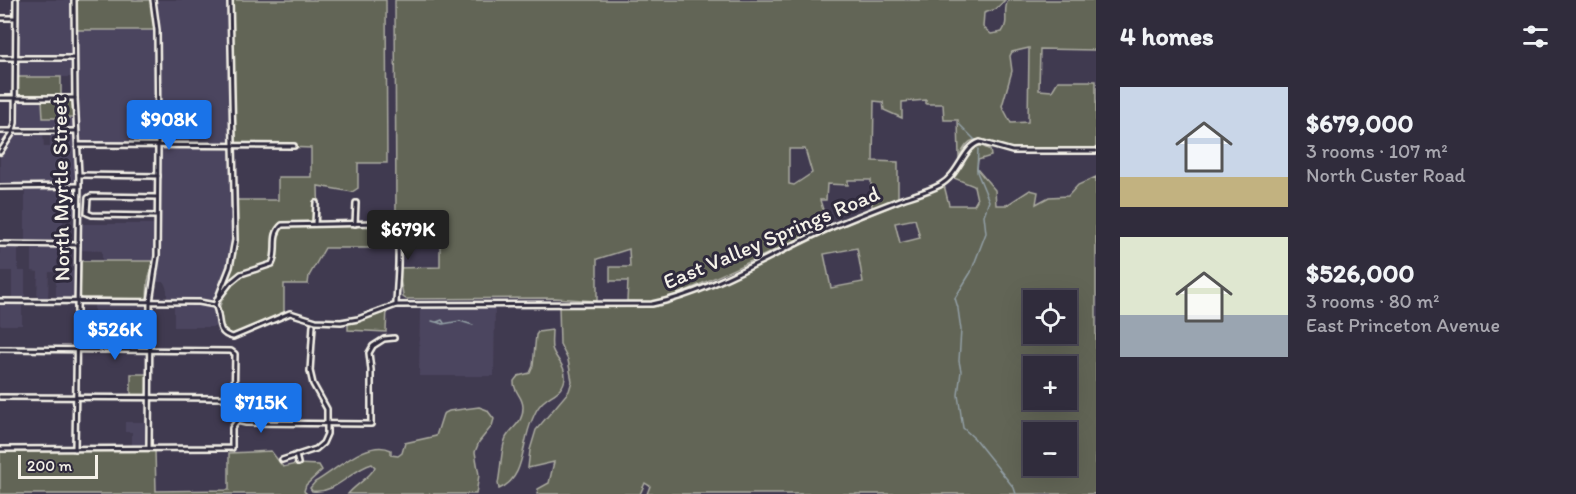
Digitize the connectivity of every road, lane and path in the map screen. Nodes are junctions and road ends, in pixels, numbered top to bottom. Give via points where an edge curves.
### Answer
1 (16, 0) edge
2 (74, 0) edge
3 (153, 0) edge
4 (230, 0) edge
5 (74, 17) junction
6 (0, 18) edge
7 (15, 18) junction
8 (67, 18) dead end
9 (0, 58) edge
10 (15, 58) junction
11 (74, 58) junction
12 (0, 98) edge
13 (16, 98) junction
14 (75, 98) junction
15 (0, 131) edge
16 (13, 131) junction
17 (77, 132) junction
18 (79, 145) junction
19 (158, 146) junction
20 (233, 146) junction
21 (294, 147) dead end
22 (1096, 151) edge
23 (0, 152) edge
24 (79, 175) junction
25 (158, 176) junction
26 (79, 186) junction
27 (0, 187) edge
28 (157, 197) junction
29 (316, 203) dead end
30 (356, 203) dead end
31 (157, 216) junction
32 (315, 224) junction
33 (355, 224) junction
34 (0, 244) edge
35 (78, 245) junction
36 (217, 300) junction
37 (0, 301) edge
38 (77, 302) junction
39 (150, 302) junction
40 (215, 304) junction
41 (396, 305) junction
42 (313, 325) dead end
43 (394, 338) dead end
44 (0, 349) edge
45 (75, 350) junction
46 (150, 351) junction
47 (0, 397) edge
48 (75, 398) junction
49 (149, 398) junction
50 (234, 399) junction
51 (237, 421) junction
52 (327, 423) junction
53 (149, 448) junction
54 (0, 449) edge
55 (75, 449) junction
56 (296, 455) junction
57 (282, 460) dead end
58 (298, 463) dead end

1 - 7 street
2 - 5 street, North Myrtle Street
3 - 19 street via 158,30
4 - 20 street
5 - 8 street
5 - 11 street, North Myrtle Street
6 - 7 street
7 - 10 street
9 - 10 street
10 - 11 street
10 - 13 street
11 - 14 street, North Myrtle Street
12 - 13 street
13 - 14 street
13 - 16 street
14 - 17 street, North Myrtle Street
15 - 16 street
16 - 17 street
16 - 23 street
17 - 18 street, North Myrtle Street
18 - 19 street
18 - 24 street, North Myrtle Street
19 - 20 street
19 - 25 street
20 - 21 street
20 - 36 street via 234,244
22 - 41 street, East Valley Springs Road via 1012,151 980,142 967,151 959,168 939,185 826,229 697,290 652,304
24 - 25 street
24 - 26 street, North Myrtle Street
25 - 28 street
26 - 27 street
26 - 35 street, North Myrtle Street
28 - 31 street
28 - 31 street via 91,196 87,213
29 - 32 street
30 - 33 street
31 - 39 street via 157,256
32 - 33 street
32 - 36 street via 290,223 279,227 272,264 238,276
33 - 41 street via 394,226
34 - 35 street
35 - 38 street, North Myrtle Street
36 - 40 street
37 - 38 street
38 - 39 street
38 - 45 street, North Myrtle Street
39 - 40 street
39 - 46 street
40 - 41 street, East Valley Springs Road via 220,330 233,337 290,313 316,321 341,322
42 - 52 street via 311,377 327,409
43 - 52 street via 384,339 369,353 371,424
44 - 45 street
45 - 46 street
45 - 48 street, North Myrtle Street
46 - 49 street
46 - 50 street via 233,352
47 - 48 street
48 - 49 street
48 - 55 street, North Myrtle Street
49 - 50 street
49 - 53 street
50 - 51 street
51 - 52 street
51 - 53 street via 232,428 232,448
52 - 56 street via 320,446
53 - 55 street
54 - 55 street
56 - 57 street
56 - 58 street

